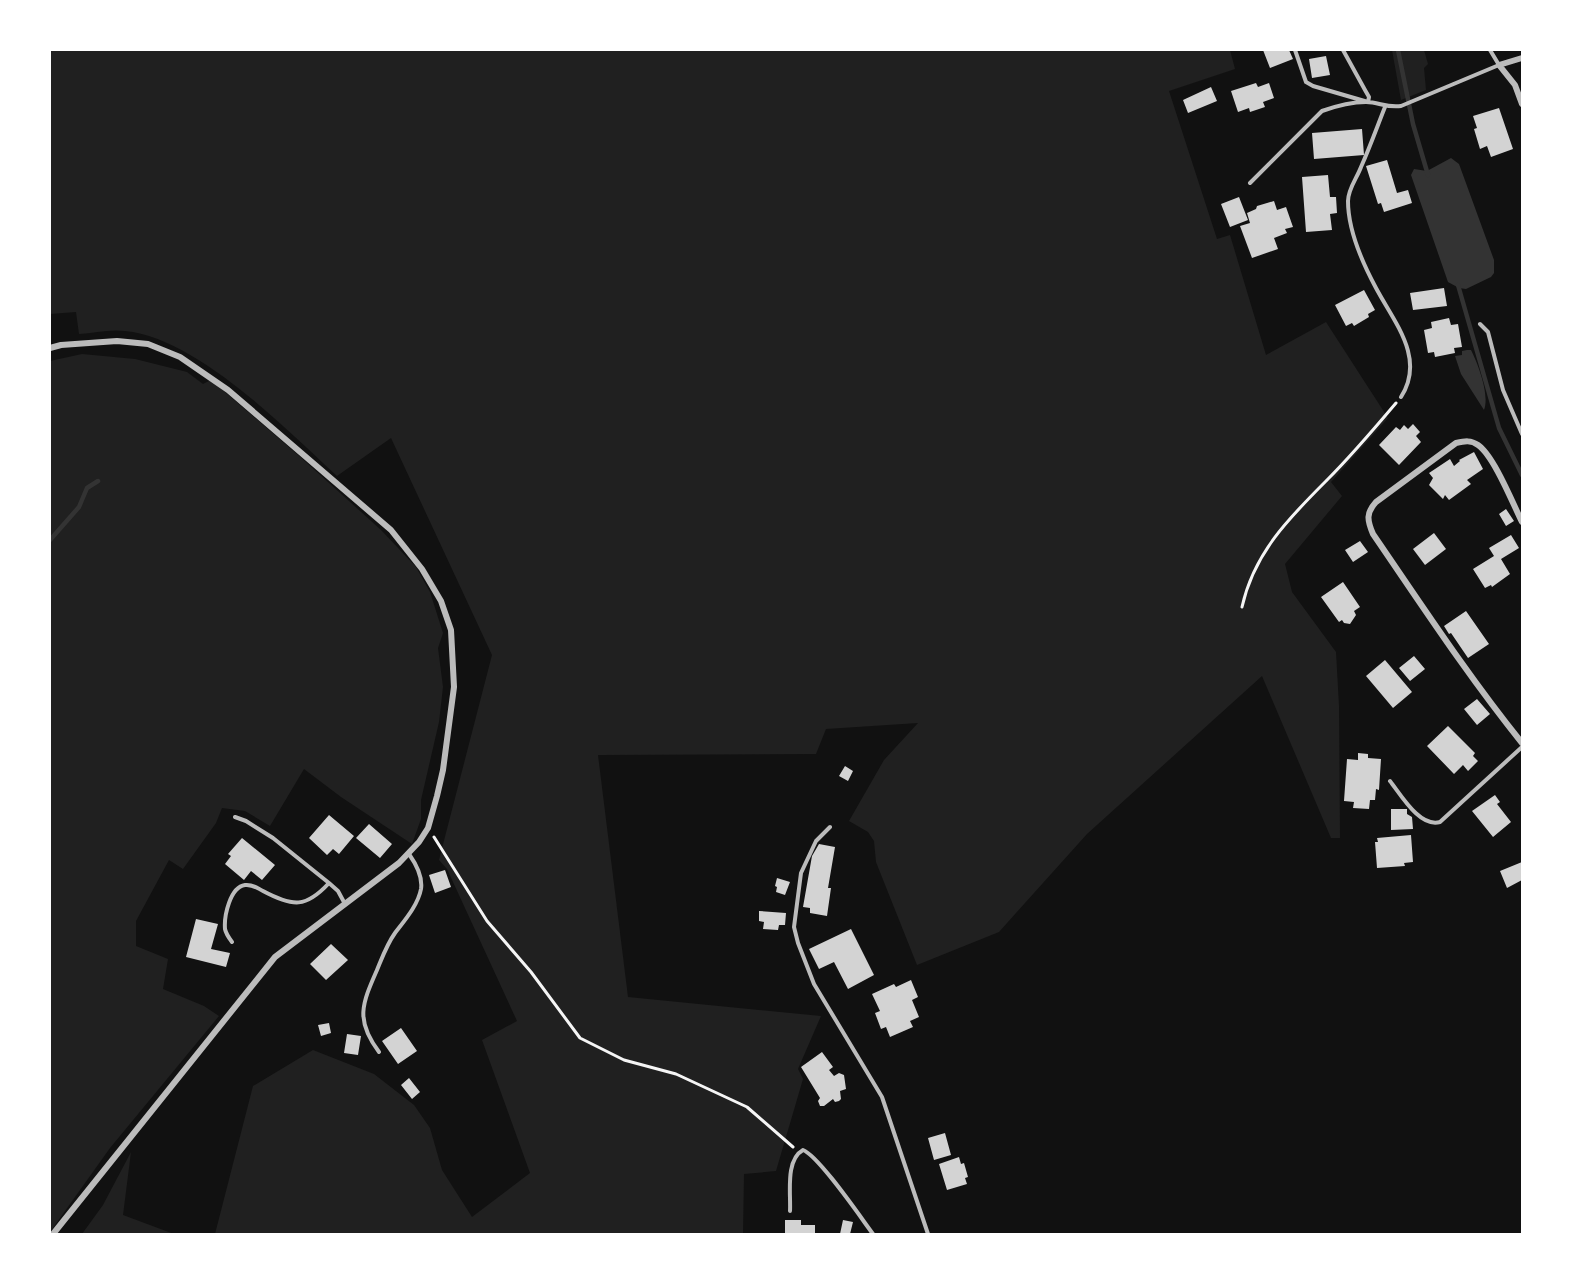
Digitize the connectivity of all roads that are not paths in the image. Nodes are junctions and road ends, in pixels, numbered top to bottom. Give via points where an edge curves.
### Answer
1 (1295, 50) edge
2 (1343, 50) edge
3 (1490, 50) edge
4 (1522, 58) edge
5 (1500, 64) junction
6 (1368, 102) junction
7 (1522, 104) edge
8 (1385, 107) junction
9 (1250, 183) dead end
10 (1480, 324) dead end
11 (50, 348) edge
12 (1401, 397) road end
13 (1522, 434) edge
14 (1522, 522) edge
15 (1522, 745) edge
16 (1390, 782) dead end
17 (235, 817) dead end
18 (830, 826) dead end
19 (409, 854) junction
20 (329, 883) junction
21 (346, 904) junction
22 (232, 942) dead end
23 (379, 1052) dead end
24 (790, 1212) dead end
25 (53, 1234) edge
26 (873, 1234) edge
27 (928, 1234) edge

1 - 6 lane via 1306,82
2 - 6 lane via 1369,97
3 - 5 lane
4 - 5 street
5 - 7 street via 1515,85
5 - 8 lane via 1401,106
6 - 8 lane
6 - 9 lane via 1335,106 1316,115
8 - 12 lane via 1348,199 1362,258 1398,324 1408,351 1410,377
10 - 13 lane via 1488,332 1503,390
11 - 19 street via 117,340 148,344 180,357 228,390 391,530 422,569 441,601 451,630 454,687 443,770 428,828
14 - 15 street via 1487,453 1467,440 1456,443 1376,502 1367,520 1372,534
15 - 16 lane via 1440,822 1433,824 1414,811
17 - 20 lane via 273,838
18 - 27 lane via 816,841 801,873 794,927 814,984 882,1097
19 - 21 street
19 - 23 lane via 420,876 418,898 387,946 363,1006 367,1033
20 - 21 lane
20 - 22 lane via 309,901 298,903 252,885 242,885 235,891 226,919 225,929
21 - 25 street via 275,957
24 - 26 lane via 792,1165 803,1150 811,1154

